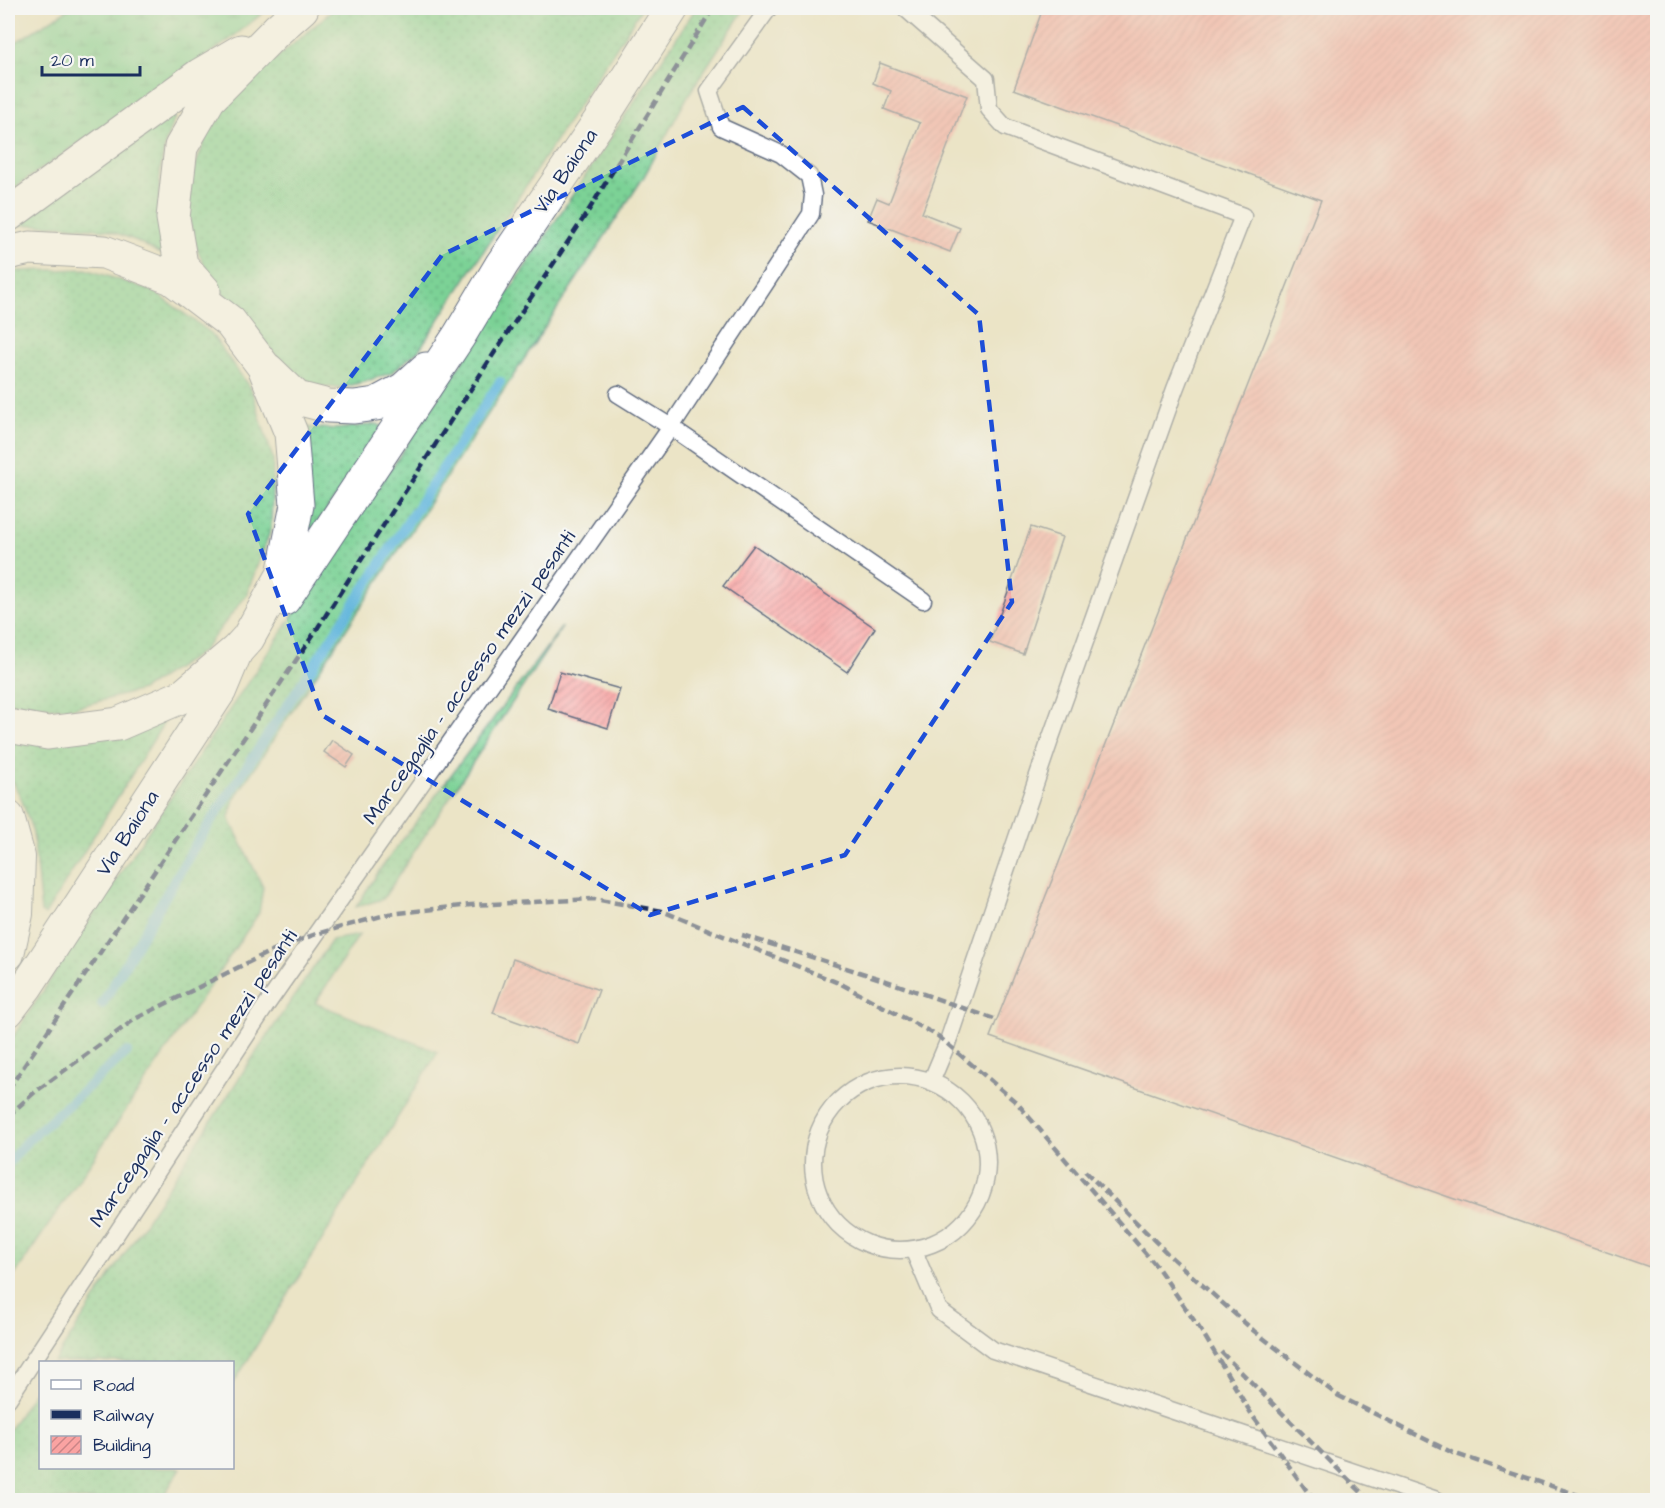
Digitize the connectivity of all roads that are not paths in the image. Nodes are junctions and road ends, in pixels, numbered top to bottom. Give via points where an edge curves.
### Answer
1 (302, 8) edge
2 (672, 8) edge
3 (769, 8) edge
4 (905, 8) edge
5 (277, 30) junction
6 (8, 216) edge
7 (8, 254) edge
8 (230, 322) junction
9 (459, 336) junction
10 (264, 367) junction
11 (618, 394) dead end
12 (670, 427) junction
13 (923, 600) dead end
14 (242, 644) junction
15 (8, 726) edge
16 (8, 816) edge
17 (8, 954) edge
18 (8, 1011) edge
19 (931, 1082) junction
20 (913, 1249) junction
21 (8, 1399) edge
22 (1437, 1500) edge

1 - 5 main road
2 - 9 main road, Via Baiona via 502,264
3 - 12 lane, Marcegaglia - accesso mezzi pesanti via 709,91 721,127 781,154 808,176 813,195 811,214
4 - 19 lane via 986,79 988,109 1005,127 1243,216 1175,389
5 - 6 main road via 200,75
5 - 8 main road via 209,99 182,147 173,218 182,265
7 - 8 main road via 30,248 104,252 172,278
8 - 10 main road
9 - 10 main road, Via Baiona via 404,389 376,404 328,406 297,398
9 - 14 main road, Via Baiona via 284,600
10 - 14 main road via 291,433 297,504 282,574
11 - 12 lane
12 - 13 lane
12 - 21 lane, Marcegaglia - accesso mezzi pesanti via 265,1007
14 - 15 main road via 183,696 118,724 48,733
14 - 18 street, Via Baiona via 220,691
16 - 17 street via 19,857 17,914
19 - 20 lane via 953,1094 971,1112 983,1134 987,1159 985,1185 975,1208 959,1228 937,1242
19 - 20 lane via 904,1076 878,1079 854,1089 829,1113 813,1154 814,1180 823,1205 840,1226 861,1241 886,1249
20 - 22 lane via 939,1310 993,1350

